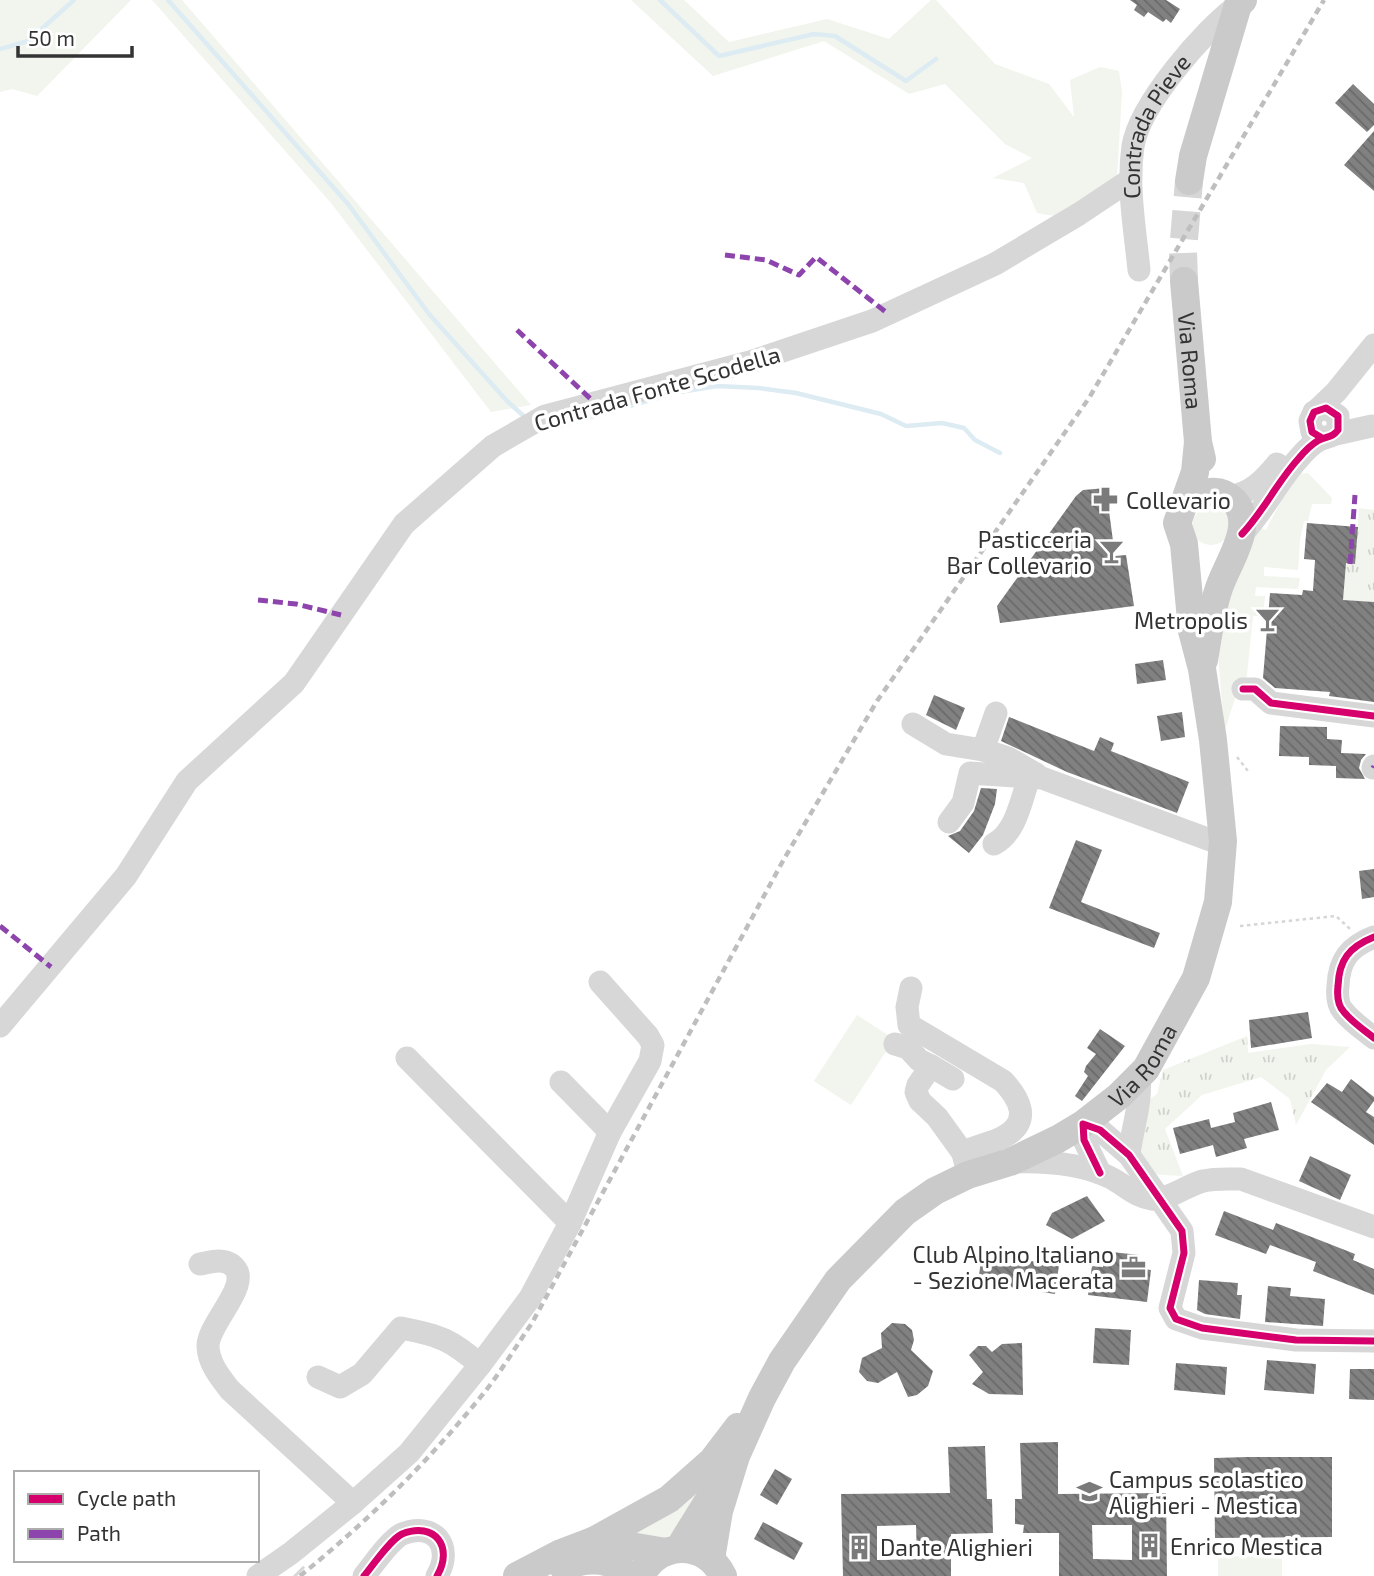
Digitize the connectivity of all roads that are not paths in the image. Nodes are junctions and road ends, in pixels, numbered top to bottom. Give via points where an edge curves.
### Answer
1 (1240, 3) edge
2 (1130, 180) junction
3 (1188, 181) tunnel mouth
4 (1139, 270) dead end
5 (1184, 281) tunnel mouth
6 (1374, 345) edge
7 (1328, 418) junction
8 (1373, 426) edge
9 (1198, 442) junction
10 (1222, 494) junction
11 (1182, 506) junction
12 (1240, 538) junction
13 (1184, 544) junction
14 (1202, 669) junction
15 (1243, 689) dead end
16 (996, 713) dead end
17 (1374, 716) edge
18 (914, 724) dead end
19 (983, 750) junction
20 (1036, 778) junction
21 (949, 822) dead end
22 (1223, 841) junction
23 (995, 844) dead end
24 (1368, 939) edge
25 (600, 982) dead end
26 (911, 988) dead end
27 (0, 1026) edge
28 (1374, 1038) edge
29 (895, 1044) dead end
30 (407, 1058) dead end
31 (930, 1066) junction
32 (1139, 1076) junction
33 (953, 1079) dead end
34 (561, 1082) dead end
35 (1083, 1124) junction
36 (610, 1132) junction
37 (1129, 1155) junction
38 (1010, 1162) junction
39 (966, 1164) junction
40 (1100, 1173) junction
41 (1161, 1199) junction
42 (570, 1223) junction
43 (1374, 1227) edge
44 (200, 1264) dead end
45 (1374, 1341) edge
46 (480, 1365) junction
47 (318, 1377) dead end
48 (762, 1398) junction
49 (736, 1456) junction
50 (353, 1503) junction
51 (594, 1540) junction
52 (672, 1550) junction
53 (717, 1567) edge
54 (258, 1576) edge
55 (364, 1576) edge
56 (437, 1576) edge
57 (517, 1576) edge
58 (545, 1576) edge
59 (629, 1576) edge
60 (641, 1576) edge

1 - 2 street, Contrada Pieve via 1182,62 1142,119
1 - 3 main road, Contrada Pieve
2 - 4 street, Contrada Pieve
2 - 27 street, Contrada Fonte Scodella via 995,264 872,321 753,361 545,416 493,446 404,524 294,683 187,780 126,876
5 - 9 main road, Via Roma
6 - 7 street
7 - 8 street
7 - 10 street via 1260,484 1239,495
7 - 12 street
9 - 10 main road, Via Roma via 1205,472
9 - 11 main road, Via Roma via 1195,472
10 - 11 main road via 1201,492
10 - 12 main road, Via Roma via 1242,513
11 - 13 main road, Via Roma via 1177,523
12 - 13 main road via 1227,553 1215,557 1198,555
12 - 14 main road, Via Roma via 1217,593
13 - 14 main road, Via Roma via 1192,631
14 - 22 main road, Via Roma
15 - 17 street via 1255,689 1271,703
16 - 19 street
18 - 19 street via 946,744
19 - 20 street via 1008,758
20 - 21 street via 970,773 963,803
20 - 22 street
20 - 23 street via 1010,829
22 - 32 main road, Via Roma via 1217,902 1196,978
24 - 28 street via 1339,967 1337,996 1342,1011
25 - 36 street via 653,1045 650,1061
26 - 39 street via 909,1025 1003,1081 1020,1107 1017,1126
29 - 31 street
30 - 42 street
31 - 33 street
31 - 39 street via 916,1092
32 - 35 main road, Via Roma
32 - 37 street via 1141,1096
34 - 36 street
35 - 37 street via 1100,1130
35 - 38 main road, Via Roma
35 - 40 street via 1084,1140
36 - 42 street
37 - 41 street
38 - 39 main road, Via Roma
38 - 40 street via 1042,1162
39 - 48 main road, Via Roma via 905,1212 838,1280
40 - 41 street via 1140,1197
41 - 43 street via 1202,1181 1241,1179
41 - 45 street via 1182,1231 1184,1253 1170,1308 1176,1319 1202,1328 1296,1340
42 - 46 street via 530,1298
44 - 50 street via 224,1262 238,1272 240,1280 209,1334 215,1371
46 - 47 street via 457,1345 401,1328 362,1374 340,1387
46 - 50 street via 409,1453
48 - 49 main road, Via Roma
48 - 51 main road via 694,1479 669,1499
49 - 52 main road, Via Roma
49 - 53 main road, Via Roma via 719,1511
50 - 54 street via 293,1563
51 - 52 main road
51 - 57 main road
52 - 53 main road, Via Roma via 696,1550
52 - 60 main road, Via Roma via 648,1564
55 - 56 street via 400,1535 422,1530 443,1544 445,1559
58 - 59 main road via 596,1559 619,1566

